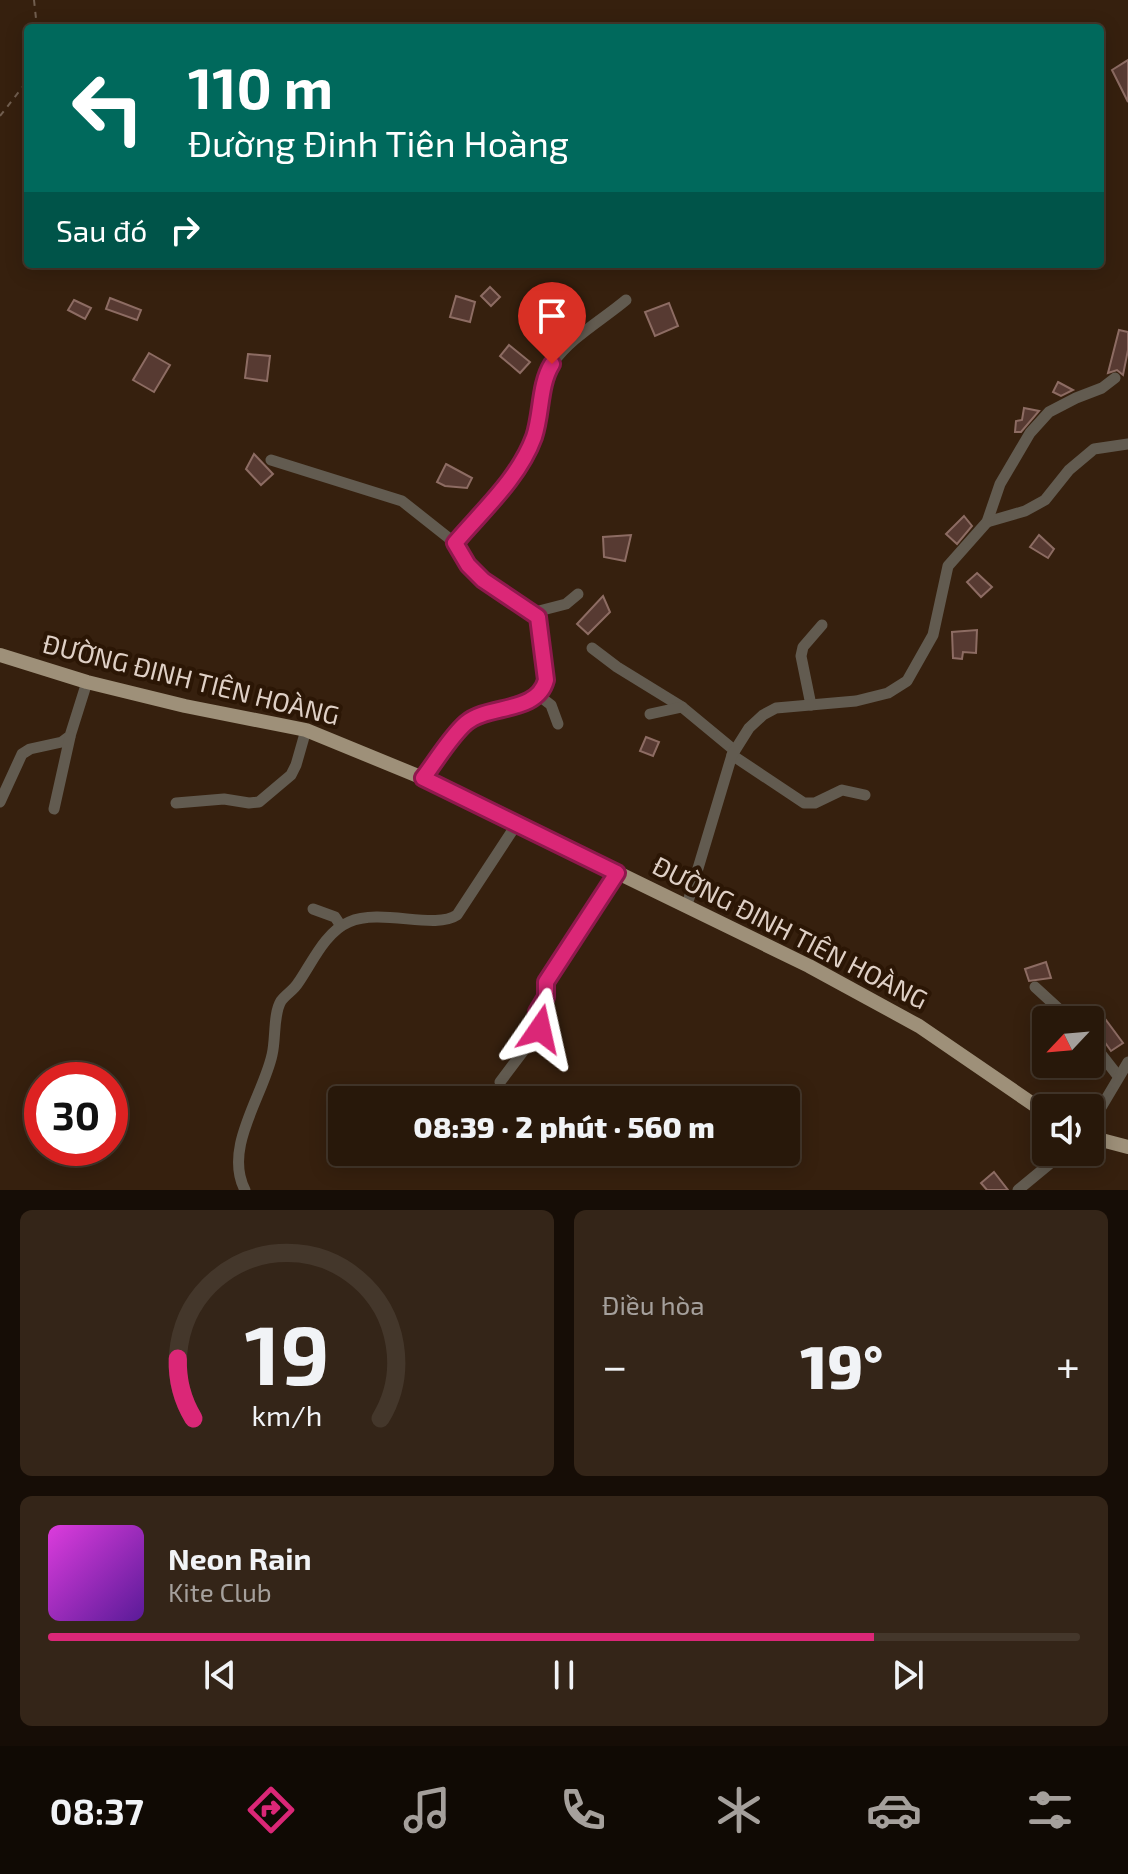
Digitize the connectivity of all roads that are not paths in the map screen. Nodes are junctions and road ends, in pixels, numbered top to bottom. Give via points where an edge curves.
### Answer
1 (626, 300) dead end
2 (1115, 378) dead end
3 (1128, 444) edge
4 (271, 460) dead end
5 (987, 522) junction
6 (455, 543) junction
7 (578, 594) dead end
8 (535, 612) junction
9 (822, 625) dead end
10 (592, 648) dead end
11 (0, 655) edge
12 (87, 682) junction
13 (538, 695) junction
14 (811, 705) junction
15 (682, 707) junction
16 (650, 714) dead end
17 (558, 724) dead end
18 (306, 730) junction
19 (70, 736) junction
20 (733, 753) junction
21 (423, 778) junction
22 (865, 795) dead end
23 (0, 802) edge
24 (176, 803) dead end
25 (54, 809) dead end
26 (518, 822) junction
27 (617, 873) junction
28 (687, 905) junction
29 (313, 909) dead end
30 (341, 926) junction
31 (1035, 987) dead end
32 (1056, 1006) edge
33 (1104, 1058) edge
34 (1128, 1062) edge
35 (1118, 1076) junction
36 (500, 1082) dead end
37 (1104, 1101) edge
38 (1032, 1103) edge
39 (1104, 1141) edge
40 (1128, 1147) edge
41 (1047, 1166) edge
42 (245, 1190) edge
43 (1018, 1190) edge

1 - 6 street via 552,364 545,376 537,427 518,471
2 - 5 street via 1039,421 1000,484
3 - 5 street via 1094,449 1045,500
4 - 6 street via 402,501
5 - 14 street via 948,566 933,635 907,681 875,697
6 - 8 street via 483,580
7 - 8 street via 566,604
8 - 13 street via 546,680
9 - 14 street via 801,652
10 - 15 street
11 - 12 main road, ĐƯỜNG ĐINH TIÊN HOÀNG
12 - 18 main road, ĐƯỜNG ĐINH TIÊN HOÀNG
12 - 19 street
13 - 17 street via 551,705
13 - 21 street via 469,721
14 - 20 street via 768,711
15 - 16 street
15 - 20 street
18 - 21 main road, ĐƯỜNG ĐINH TIÊN HOÀNG
18 - 24 street via 291,775 259,802
19 - 23 street via 22,754
19 - 25 street
20 - 22 street via 804,803 842,790
20 - 28 street
21 - 26 main road, ĐƯỜNG ĐINH TIÊN HOÀNG
26 - 27 main road, ĐƯỜNG ĐINH TIÊN HOÀNG
26 - 30 street via 452,918 369,917
27 - 28 main road, ĐƯỜNG ĐINH TIÊN HOÀNG
27 - 36 street via 546,982 546,997 537,1012 540,1029
28 - 38 main road, ĐƯỜNG ĐINH TIÊN HOÀNG via 919,1026
29 - 30 street via 335,917
30 - 42 street via 280,1004 272,1058 239,1157
31 - 32 street
33 - 35 street
34 - 35 street
35 - 37 street
39 - 40 main road
41 - 43 street

